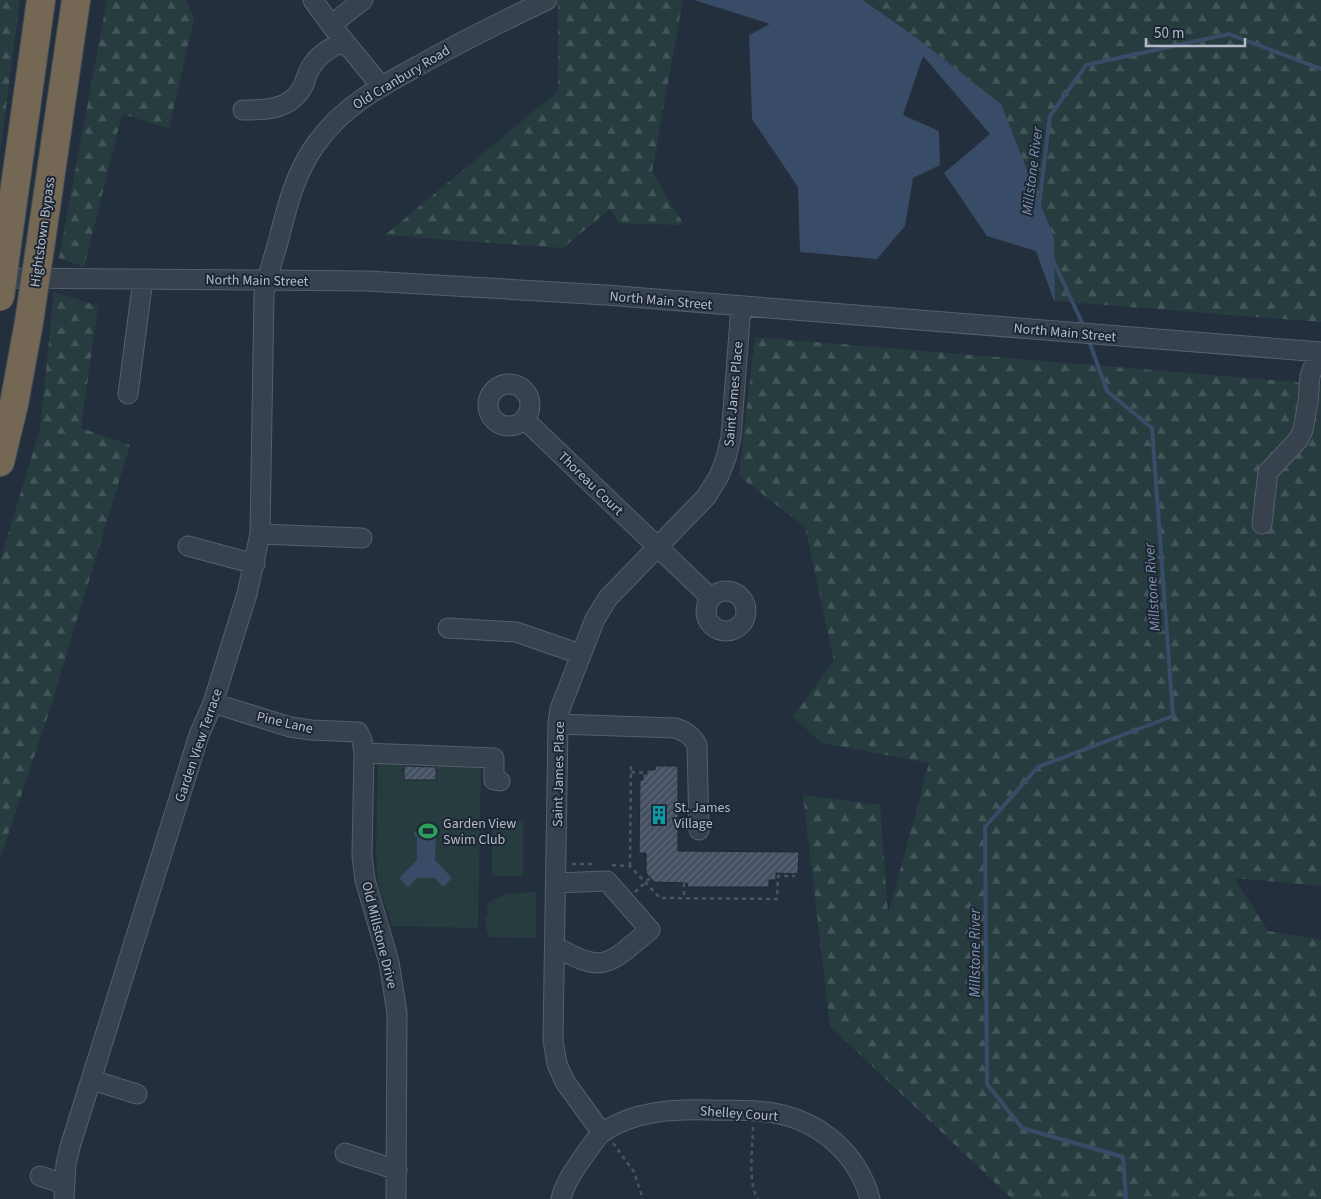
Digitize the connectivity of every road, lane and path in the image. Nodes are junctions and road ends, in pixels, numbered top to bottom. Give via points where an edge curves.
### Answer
1 (41, 0) edge
2 (76, 0) edge
3 (313, 0) edge
4 (363, 0) edge
5 (547, 0) edge
6 (331, 25) junction
7 (344, 41) junction
8 (381, 86) junction
9 (243, 110) dead end
10 (0, 278) edge
11 (143, 279) junction
12 (267, 280) junction
13 (0, 297) edge
14 (741, 306) junction
15 (1320, 352) edge
16 (128, 394) dead end
17 (524, 419) dead end
18 (0, 462) edge
19 (1262, 524) dead end
20 (260, 534) junction
21 (362, 538) dead end
22 (188, 546) dead end
23 (658, 547) junction
24 (255, 564) junction
25 (711, 598) dead end
26 (448, 628) dead end
27 (580, 654) junction
28 (213, 703) junction
29 (558, 724) junction
30 (358, 732) joint
31 (364, 753) junction
32 (631, 766) dead end
33 (631, 772) junction
34 (647, 773) dead end
35 (500, 780) dead end
36 (699, 830) dead end
37 (630, 866) dead end
38 (795, 876) dead end
39 (650, 878) dead end
40 (684, 882) dead end
41 (556, 883) junction
42 (684, 898) junction
43 (555, 946) junction
44 (92, 1080) junction
45 (137, 1094) dead end
46 (753, 1123) dead end
47 (607, 1138) junction
48 (345, 1152) dead end
49 (396, 1170) junction
50 (40, 1176) dead end
51 (64, 1192) edge
52 (396, 1199) edge
53 (561, 1199) edge
54 (644, 1199) edge
55 (758, 1199) edge
56 (870, 1199) edge

1 - 13 highway, bridge
2 - 18 highway, Hightstown Bypass, bridge via 29,322
3 - 6 street
4 - 6 street
5 - 8 street, Old Cranbury Road via 464,40
6 - 7 street
7 - 8 street
7 - 9 street via 318,57 311,65 302,88 286,104 274,109
8 - 12 street, Old Cranbury Road via 344,113 315,145 291,195
10 - 11 street, North Main Street
11 - 12 street, North Main Street
11 - 16 street
12 - 14 street, North Main Street via 368,281
12 - 20 street, Garden View Terrace via 264,294
14 - 15 street, North Main Street
14 - 23 street, Saint James Place via 731,437 726,458 706,496
15 - 19 street via 1310,376 1303,430 1298,440 1268,472
17 - 23 street, Thoreau Court
20 - 21 street
20 - 24 street, Garden View Terrace
22 - 24 street
23 - 25 street, Thoreau Court
23 - 27 street, Saint James Place via 608,598 595,618
24 - 28 street, Garden View Terrace
26 - 27 street via 516,632
27 - 29 street, Saint James Place via 560,709
28 - 30 street, Pine Lane via 290,727
28 - 44 street, Garden View Terrace via 199,734
29 - 36 street via 675,728 693,737 698,746
29 - 41 street, Saint James Place
30 - 31 street, Old Millstone Drive
31 - 35 street via 499,758 494,780
31 - 49 street, Old Millstone Drive via 362,856 365,880 390,962 397,1012
32 - 33 path
33 - 34 path
33 - 37 path
38 - 42 path via 778,876 777,899
39 - 42 path via 645,882 660,898
40 - 42 path
41 - 43 street, Saint James Place
41 - 43 street via 607,881 650,930 613,960 603,963 574,957
43 - 47 street, Saint James Place via 553,1040 557,1064 565,1082
44 - 45 street
44 - 51 street, Garden View Terrace via 70,1147
46 - 55 path via 752,1182
47 - 53 street via 566,1184
47 - 54 path via 634,1172
47 - 56 street, Shelley Court via 623,1123 660,1111 773,1113 811,1126 841,1147 861,1174
48 - 49 street
49 - 52 street, Old Millstone Drive
50 - 51 street

